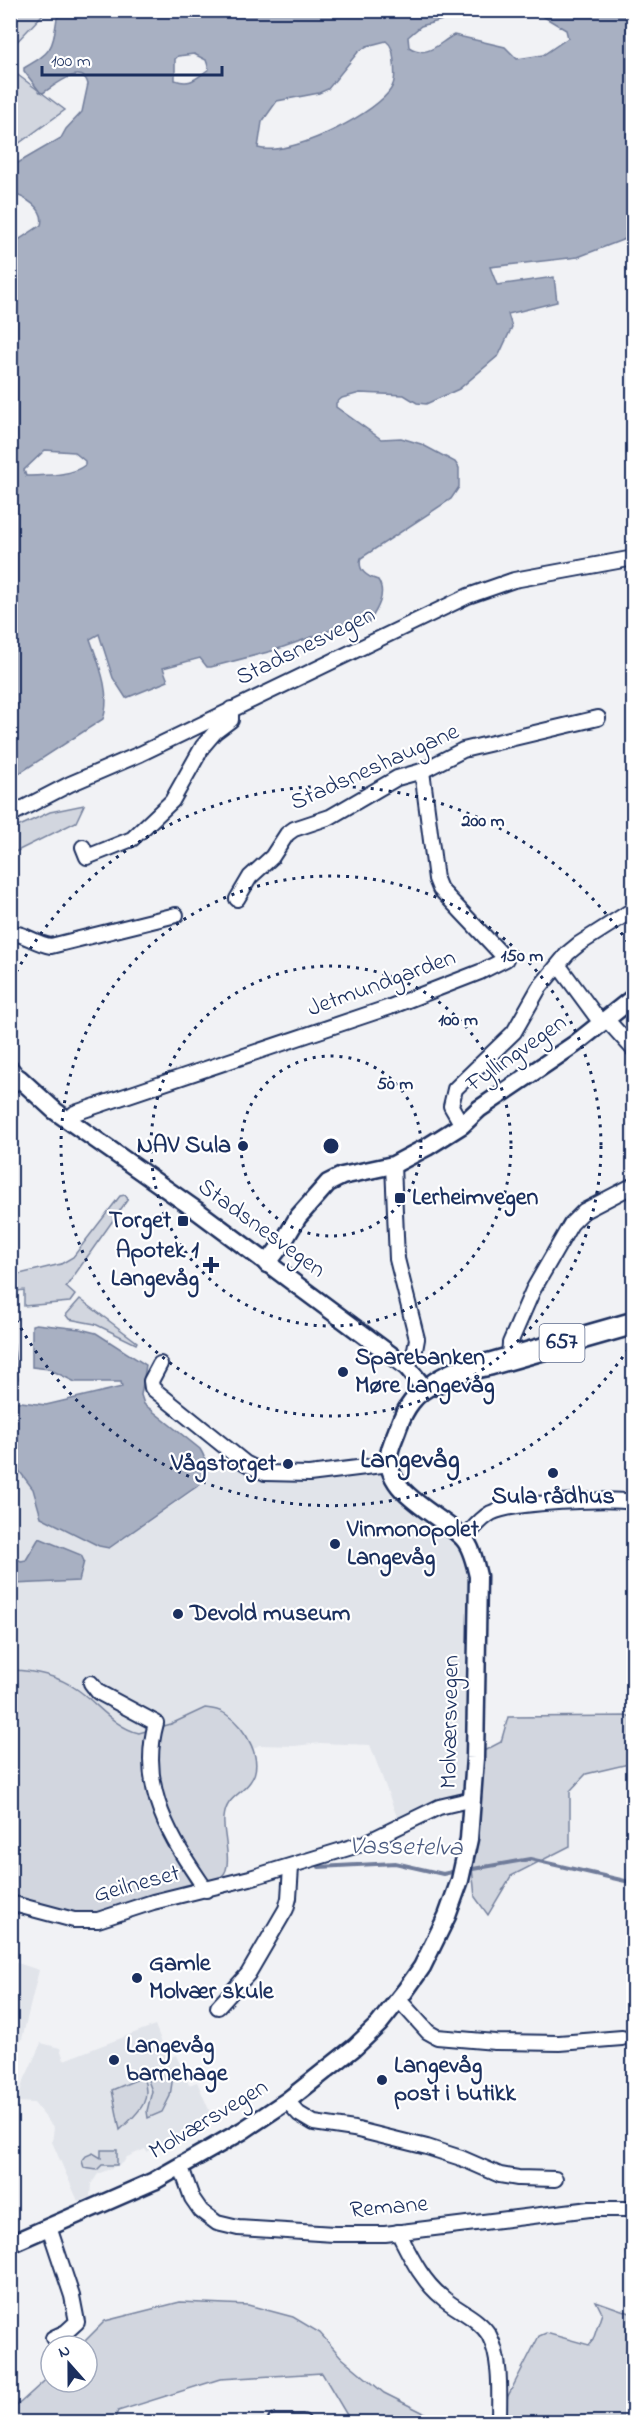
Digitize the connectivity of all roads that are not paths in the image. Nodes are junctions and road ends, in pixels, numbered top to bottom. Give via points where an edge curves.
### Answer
1 (633, 558) edge
2 (231, 709) junction
3 (598, 718) dead end
4 (422, 771) junction
5 (10, 815) edge
6 (83, 847) dead end
7 (237, 899) dead end
8 (633, 909) edge
9 (176, 915) dead end
10 (10, 933) edge
11 (559, 966) junction
12 (633, 998) edge
13 (604, 1021) junction
14 (633, 1050) edge
15 (13, 1077) edge
16 (68, 1119) junction
17 (462, 1125) junction
18 (393, 1165) junction
19 (633, 1185) edge
20 (267, 1263) junction
21 (633, 1323) edge
22 (499, 1361) junction
23 (160, 1364) dead end
24 (407, 1366) junction
25 (430, 1386) junction
26 (390, 1464) junction
27 (633, 1502) edge
28 (464, 1539) junction
29 (91, 1683) dead end
30 (473, 1798) junction
31 (291, 1867) junction
32 (206, 1890) junction
33 (10, 1903) edge
34 (399, 2000) junction
35 (218, 2007) dead end
36 (622, 2038) dead end
37 (287, 2101) junction
38 (181, 2166) junction
39 (555, 2179) dead end
40 (633, 2209) edge
41 (49, 2227) junction
42 (398, 2232) junction
43 (10, 2244) edge
44 (62, 2334) edge
45 (275, 2422) edge
46 (303, 2422) edge
47 (499, 2422) edge

1 - 2 street, Stadsnesvegen via 533,576 468,596
2 - 5 street, Stadsnesvegen
2 - 6 street via 231,720 203,746 172,801 132,839 87,856
3 - 4 street, Stadsneshaugane via 463,750
4 - 7 street, Stadsneshaugane via 397,778 330,817 286,834
4 - 16 street, Jetmundgarden via 440,889 506,959 390,1007 84,1110
8 - 11 street, Fyllingvegen via 579,944
9 - 10 street via 51,946
11 - 13 street, Fyllingvegen
11 - 17 street, Fyllingvegen via 539,988 514,1032 453,1092 452,1106
12 - 13 street, Fyllingvegen
13 - 14 street
13 - 17 street, Fyllingvegen
15 - 16 street, Stadsnesvegen
16 - 20 street, Stadsnesvegen
17 - 18 street, Fyllingvegen
18 - 20 street, Fyllingvegen via 342,1176 328,1183 298,1217
18 - 24 street via 397,1259 417,1339
19 - 22 street via 584,1211 571,1224
20 - 24 street, Stadsnesvegen
21 - 22 main road, 657
22 - 25 main road, 657 via 451,1382
23 - 26 street via 151,1381 152,1388 245,1464 265,1473 309,1474
24 - 25 street, Stadsnesvegen
25 - 26 street via 411,1402 401,1418 389,1455
26 - 28 street, Molværsvegen via 404,1492
27 - 28 street via 592,1500 501,1510 484,1518
28 - 30 street, Molværsvegen via 478,1576
29 - 32 street via 98,1692 156,1723 152,1764 158,1806 176,1846
30 - 31 street, Geilneset via 439,1807 381,1837
30 - 34 street, Molværsvegen via 460,1880 447,1916 422,1967
31 - 32 street, Geilneset
31 - 35 street via 286,1909 248,1974
32 - 33 street, Geilneset via 93,1921 74,1920
34 - 36 street via 437,2037 567,2043
34 - 37 street, Molværsvegen via 355,2048
37 - 38 street, Molværsvegen
37 - 39 street via 314,2123 427,2147 500,2175
38 - 41 street, Molværsvegen
38 - 42 street, Remane via 192,2198 208,2217 225,2226 334,2234
40 - 42 street, Remane via 590,2209
41 - 43 street, Molværsvegen
41 - 44 street via 77,2322
42 - 47 street via 421,2275 490,2337 496,2353
45 - 46 street

